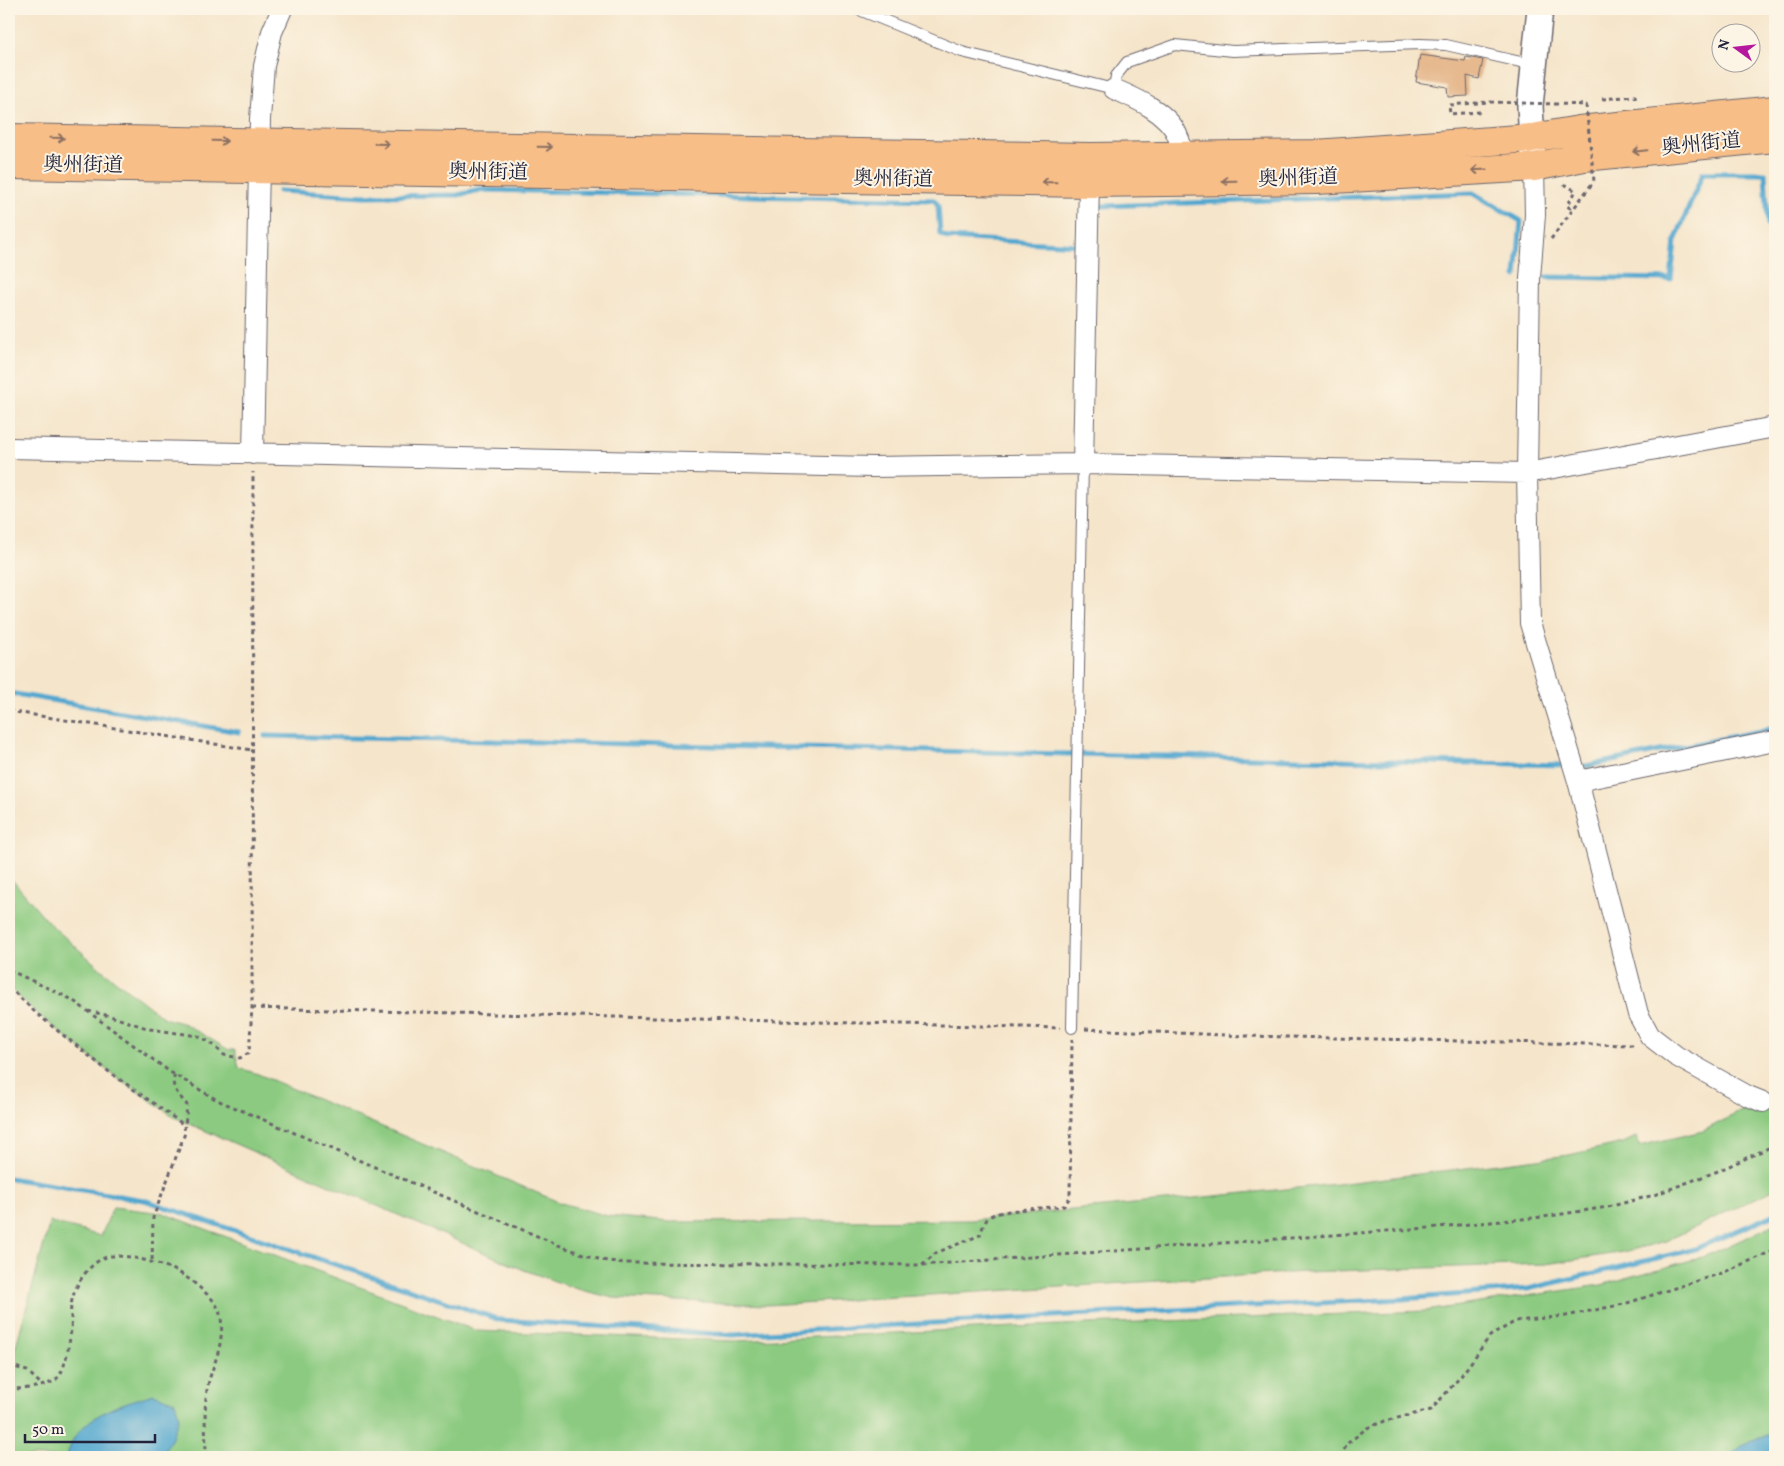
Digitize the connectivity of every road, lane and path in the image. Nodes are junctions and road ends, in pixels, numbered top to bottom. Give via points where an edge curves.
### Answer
1 (282, 9) edge
2 (857, 9) edge
3 (1540, 9) edge
4 (1534, 65) junction
5 (1114, 89) junction
6 (1775, 110) edge
7 (1480, 112) dead end
8 (9, 138) edge
9 (1532, 138) junction
10 (1775, 138) edge
11 (260, 142) junction
12 (1183, 156) junction
13 (9, 165) edge
14 (1534, 167) junction
15 (260, 169) junction
16 (1089, 183) junction
17 (1564, 184) dead end
18 (1573, 210) junction
19 (1551, 239) dead end
20 (1775, 427) edge
21 (9, 448) edge
22 (253, 454) junction
23 (1082, 464) junction
24 (1527, 473) junction
25 (9, 711) edge
26 (1775, 740) edge
27 (252, 750) junction
28 (1578, 781) junction
29 (9, 970) edge
30 (9, 987) edge
31 (252, 1008) junction
32 (87, 1011) junction
33 (1072, 1028) junction
34 (1650, 1036) junction
35 (175, 1075) junction
36 (1769, 1102) edge
37 (185, 1130) junction
38 (1775, 1145) edge
39 (1775, 1250) edge
40 (152, 1263) junction
41 (922, 1265) junction
42 (9, 1365) edge
43 (42, 1385) junction
44 (9, 1389) edge
45 (206, 1457) edge
46 (1340, 1457) edge

1 - 11 street via 272,32 264,66
2 - 5 lane via 962,52
3 - 4 street
4 - 5 lane via 1446,45 1233,52 1175,46 1127,62 1116,76
4 - 9 street via 1530,106
5 - 12 street via 1142,101 1163,117 1178,136
6 - 9 highway, 奥州街道 via 1579,130
7 - 18 path, bridge via 1450,114 1449,105 1490,102 1586,104 1594,181
8 -> 11 highway, 奥州街道
9 - 12 highway, 奥州街道 via 1316,154
9 - 14 street
10 -> 14 highway, 奥州街道 via 1584,157
11 -> 12 highway, 奥州街道 via 1080,157
11 - 15 street
13 - 15 highway, 奥州街道
14 -> 16 highway, 奥州街道 via 1317,180
14 - 24 street
16 -> 15 highway, 奥州街道
15 - 22 street
16 - 23 street
17 - 18 path via 1576,191 1567,206
18 - 19 path
20 - 24 street
21 - 22 street
22 - 23 street via 873,467
22 - 27 path
23 - 24 street
23 - 33 lane
24 - 28 street via 1530,623
25 - 27 path
26 - 28 street
27 - 31 path
28 - 34 street via 1638,1014
29 - 32 path via 71,999
30 - 37 path via 108,1071 176,1118
31 - 32 path via 248,1053 240,1058 224,1055 198,1036 150,1030
31 - 33 path
32 - 35 path
33 - 34 path via 1247,1036 1632,1045
33 - 41 path via 1070,1197 1064,1206 1002,1212 990,1217 980,1235 936,1253
34 - 36 street via 1676,1056 1748,1096
35 - 37 path via 173,1087 187,1105
35 - 41 path via 234,1108 563,1247 601,1260 624,1263
37 - 40 path via 153,1218
38 - 41 path via 1718,1171 1654,1194 1608,1207 1542,1217
39 - 46 path via 1722,1273 1624,1304 1566,1316 1516,1320 1490,1336 1431,1410 1367,1428 1348,1443
40 - 43 path via 110,1256 92,1266 77,1286 71,1306 71,1328 64,1366 52,1383
40 - 45 path via 193,1281 212,1298 220,1311 218,1354 206,1397
42 - 43 path via 27,1372
43 - 44 path

